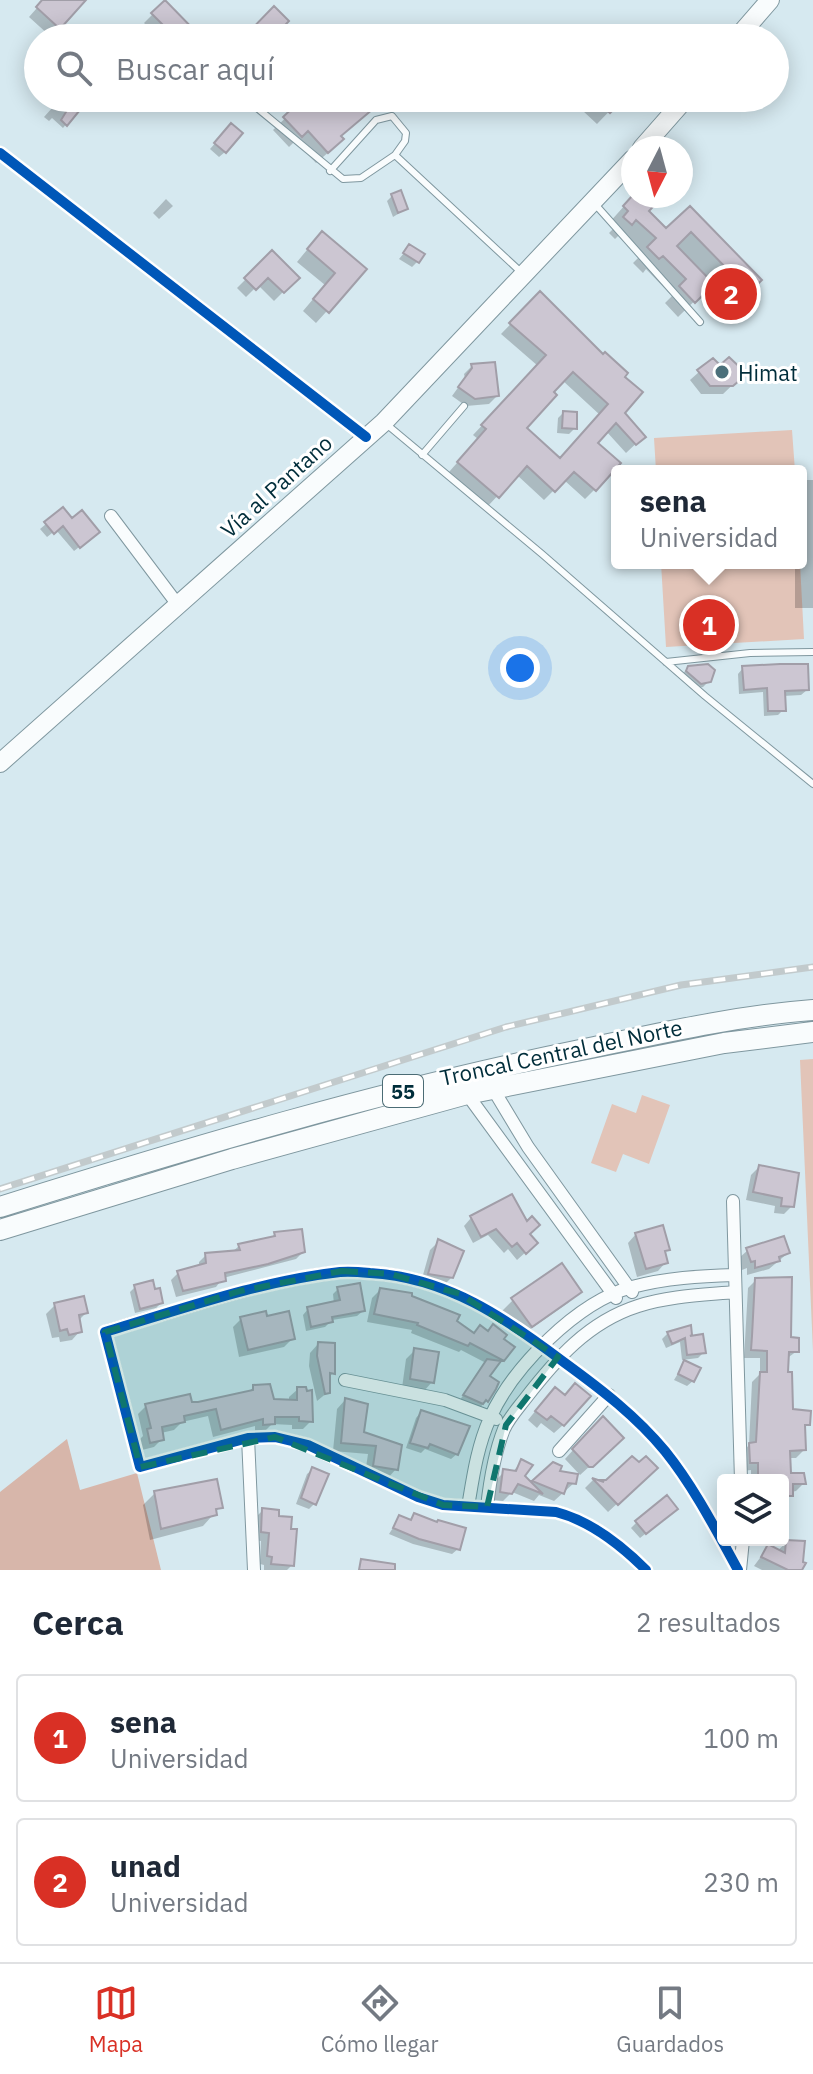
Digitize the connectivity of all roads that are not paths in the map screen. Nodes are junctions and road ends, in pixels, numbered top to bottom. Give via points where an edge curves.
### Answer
1 (770, 0) edge
2 (749, 24) edge
3 (261, 112) edge
4 (674, 112) edge
5 (653, 136) edge
6 (0, 153) edge
7 (395, 155) junction
8 (330, 171) junction
9 (621, 173) edge
10 (594, 203) junction
11 (524, 275) junction
12 (700, 322) dead end
13 (464, 406) dead end
14 (384, 422) junction
15 (366, 437) junction
16 (422, 455) junction
17 (111, 516) dead end
18 (178, 605) junction
19 (813, 652) edge
20 (666, 662) junction
21 (0, 763) edge
22 (813, 784) edge
23 (813, 1010) edge
24 (813, 1032) edge
25 (493, 1089) junction
26 (467, 1094) junction
27 (562, 1195) junction
28 (733, 1201) dead end
29 (547, 1205) junction
30 (0, 1207) edge
31 (0, 1230) edge
32 (735, 1275) junction
33 (629, 1288) junction
34 (735, 1292) junction
35 (613, 1295) junction
36 (641, 1305) junction
37 (625, 1311) junction
38 (544, 1345) junction
39 (558, 1357) junction
40 (345, 1380) dead end
41 (609, 1395) junction
42 (491, 1417) junction
43 (506, 1425) junction
44 (248, 1438) junction
45 (559, 1451) dead end
46 (741, 1474) edge
47 (468, 1507) junction
48 (487, 1507) junction
49 (742, 1546) edge
50 (254, 1570) edge
51 (646, 1570) edge
52 (739, 1570) edge

1 - 2 main road
3 - 8 lane
4 - 5 main road
6 - 15 street
7 - 8 lane via 361,178 343,179
7 - 8 lane via 406,133 392,116 385,116
7 - 11 lane
9 - 10 main road, Vía al Pantano
10 - 11 main road, Vía al Pantano
10 - 12 lane
11 - 14 main road, Vía al Pantano
13 - 16 lane
14 - 15 main road, Vía al Pantano
14 - 16 lane
15 - 18 main road, Vía al Pantano
16 - 20 lane
17 - 18 street
18 - 21 main road, Vía al Pantano
19 - 20 lane
20 - 22 lane
23 - 30 highway, Troncal Central del Norte / 55 via 740,1017 478,1071
24 - 25 highway, Troncal Central del Norte / 55 via 724,1043
25 - 26 highway, Troncal Central del Norte / 55
25 - 27 street
26 - 29 street
26 - 31 highway, Troncal Central del Norte / 55
27 - 29 street
27 - 33 street
28 - 32 street
29 - 35 street
32 - 33 street via 682,1277
32 - 34 street
33 - 35 street
33 - 36 street
34 - 36 street
34 - 46 street
35 - 37 street
35 - 38 street via 577,1316
36 - 37 street
37 - 39 street
38 - 39 street
38 - 42 street
38 - 44 street via 460,1294 425,1281 342,1271 240,1291 105,1332 140,1467
39 - 41 street
39 - 43 street
40 - 42 street via 445,1400
41 - 45 street
41 - 52 street via 666,1453
42 - 43 street
42 - 47 street via 476,1459
43 - 48 street
44 - 47 street via 275,1437 308,1445 418,1497
44 - 50 street
47 - 48 street
48 - 51 street via 572,1516
49 - 52 street

